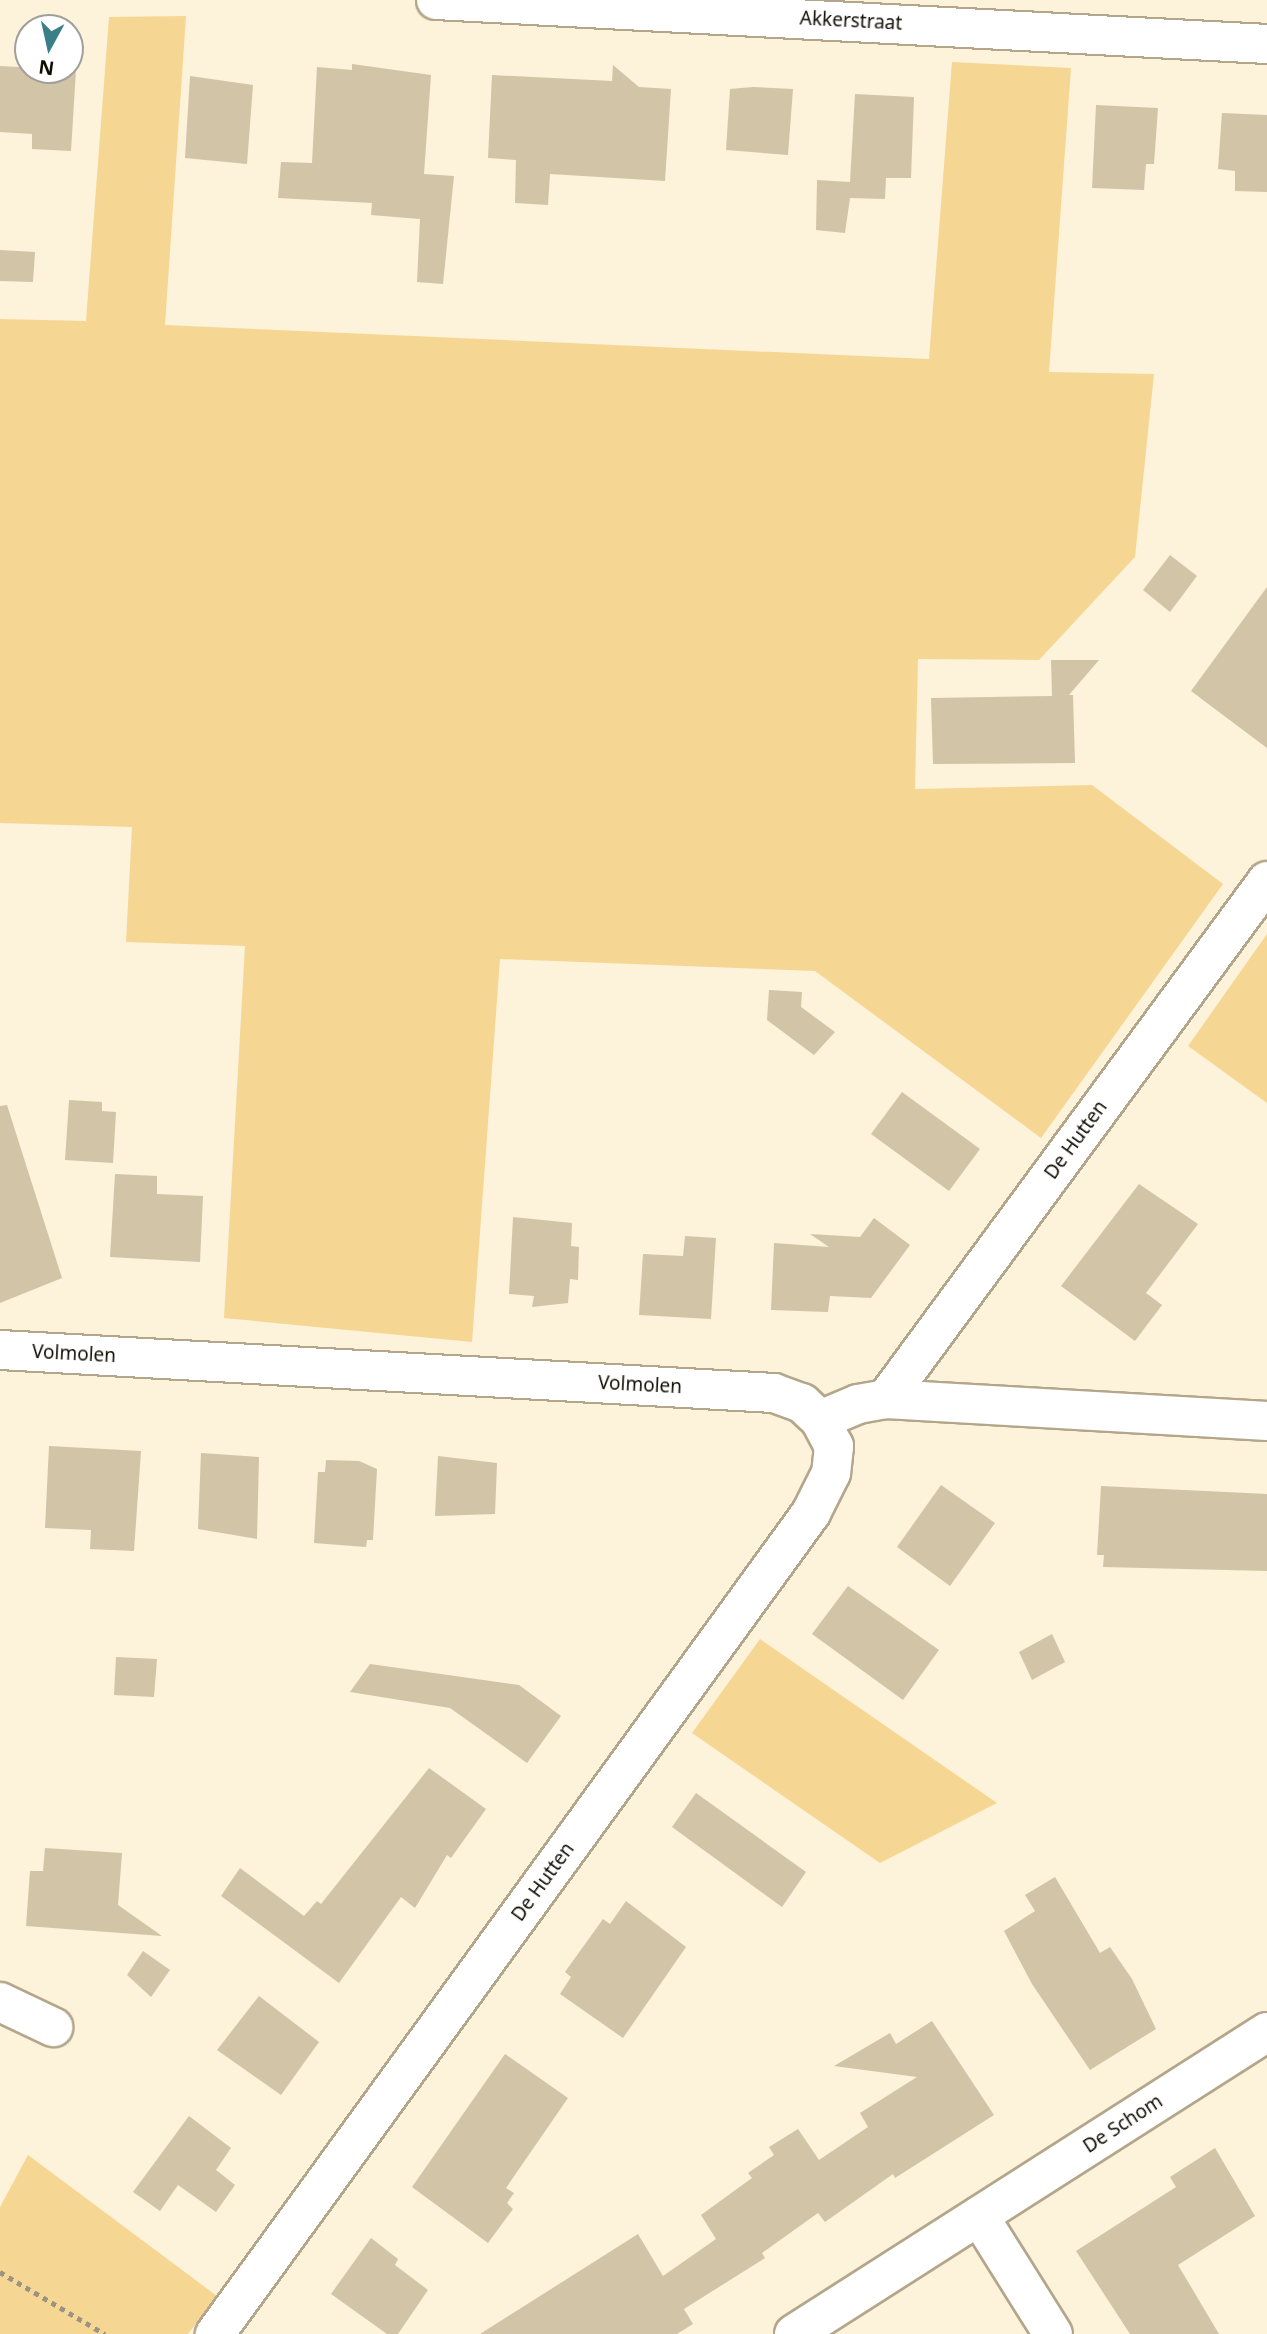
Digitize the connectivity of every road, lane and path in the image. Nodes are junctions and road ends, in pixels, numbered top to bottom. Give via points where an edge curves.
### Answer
1 (436, 0) edge
2 (1267, 44) edge
3 (1267, 881) edge
4 (0, 1350) edge
5 (886, 1399) junction
6 (820, 1420) junction
7 (1267, 1420) edge
8 (0, 2002) edge
9 (53, 2027) dead end
10 (1267, 2032) edge
11 (979, 2216) junction
12 (0, 2272) edge
13 (104, 2334) edge
14 (215, 2334) edge
15 (793, 2334) edge
16 (1053, 2334) edge

1 - 2 street, Akkerstraat
3 - 5 street, De Hutten
4 - 6 street, Volmolen via 749,1391 788,1396
5 - 6 street via 858,1404
5 - 7 street
6 - 14 street, De Hutten via 834,1446 834,1459 811,1513
8 - 9 street
10 - 11 street, De Schom
11 - 15 street, De Schom
11 - 16 street
12 - 13 path

